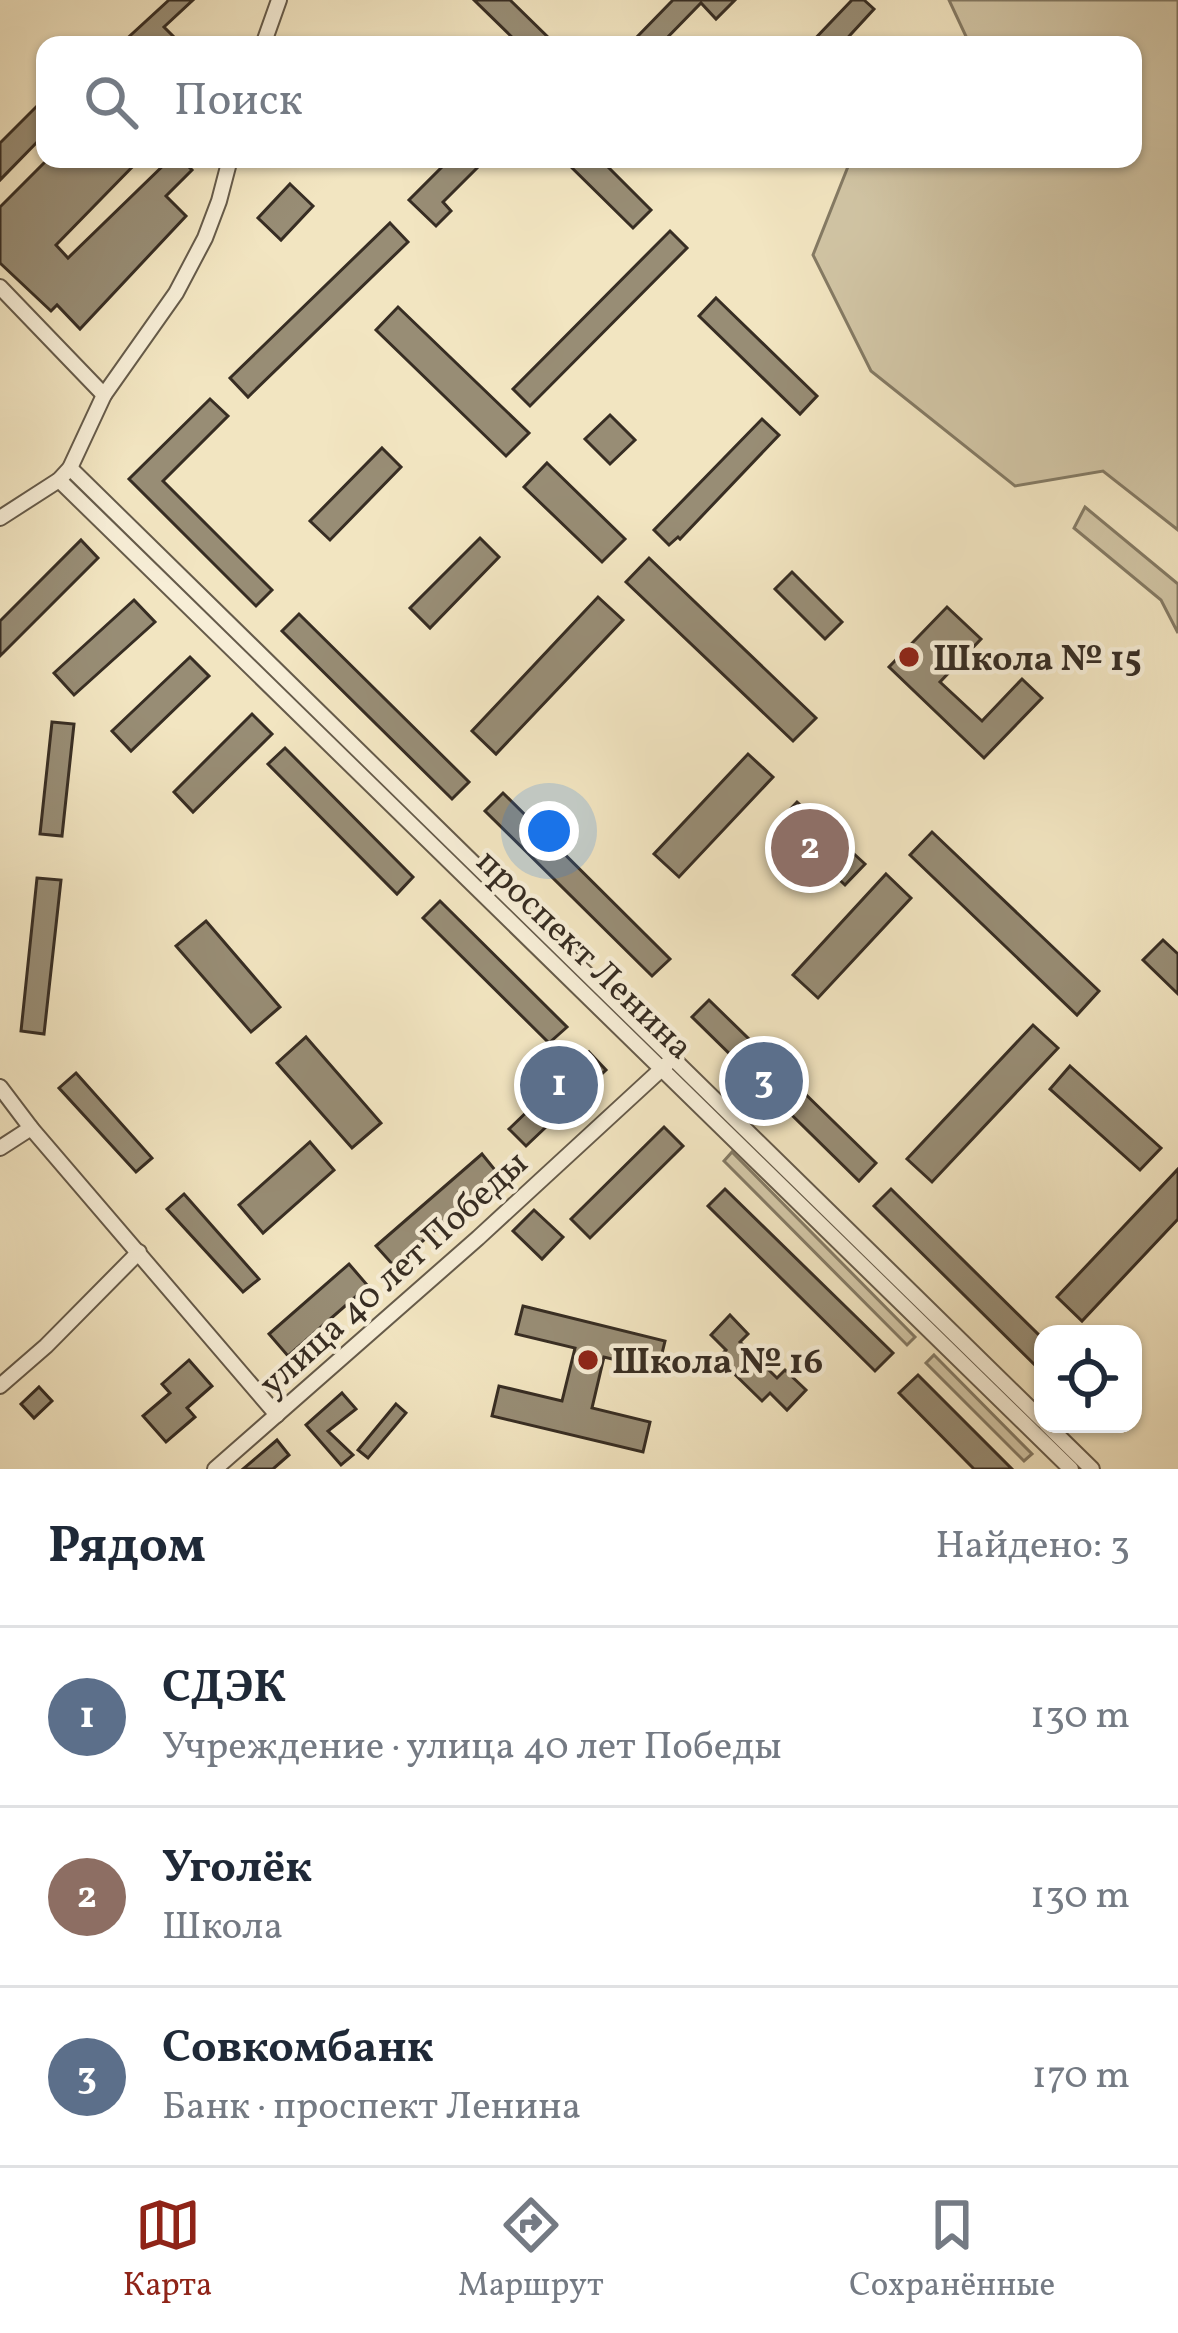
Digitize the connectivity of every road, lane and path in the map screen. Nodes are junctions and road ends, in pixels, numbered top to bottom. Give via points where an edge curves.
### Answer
1 (279, 0) edge
2 (266, 36) edge
3 (228, 168) edge
4 (0, 287) edge
5 (104, 394) junction
6 (70, 468) junction
7 (58, 480) junction
8 (0, 518) edge
9 (667, 1064) junction
10 (0, 1087) edge
11 (31, 1128) junction
12 (0, 1148) edge
13 (139, 1252) junction
14 (0, 1387) edge
15 (1034, 1412) edge
16 (277, 1415) junction
17 (1056, 1433) edge
18 (215, 1469) edge
19 (1071, 1469) edge
20 (1092, 1469) edge

1 - 2 street
3 - 5 street via 176,293
4 - 5 street
5 - 6 street
6 - 7 street
6 - 9 street, проспект Ленина
7 - 8 street
7 - 9 street, проспект Ленина
9 - 15 street, проспект Ленина
9 - 16 street, улица 40 лет Победы
9 - 19 street, проспект Ленина
10 - 11 street
11 - 12 street
11 - 13 street
13 - 14 street
13 - 16 street
16 - 18 street, улица 40 лет Победы
17 - 20 street, проспект Ленина

